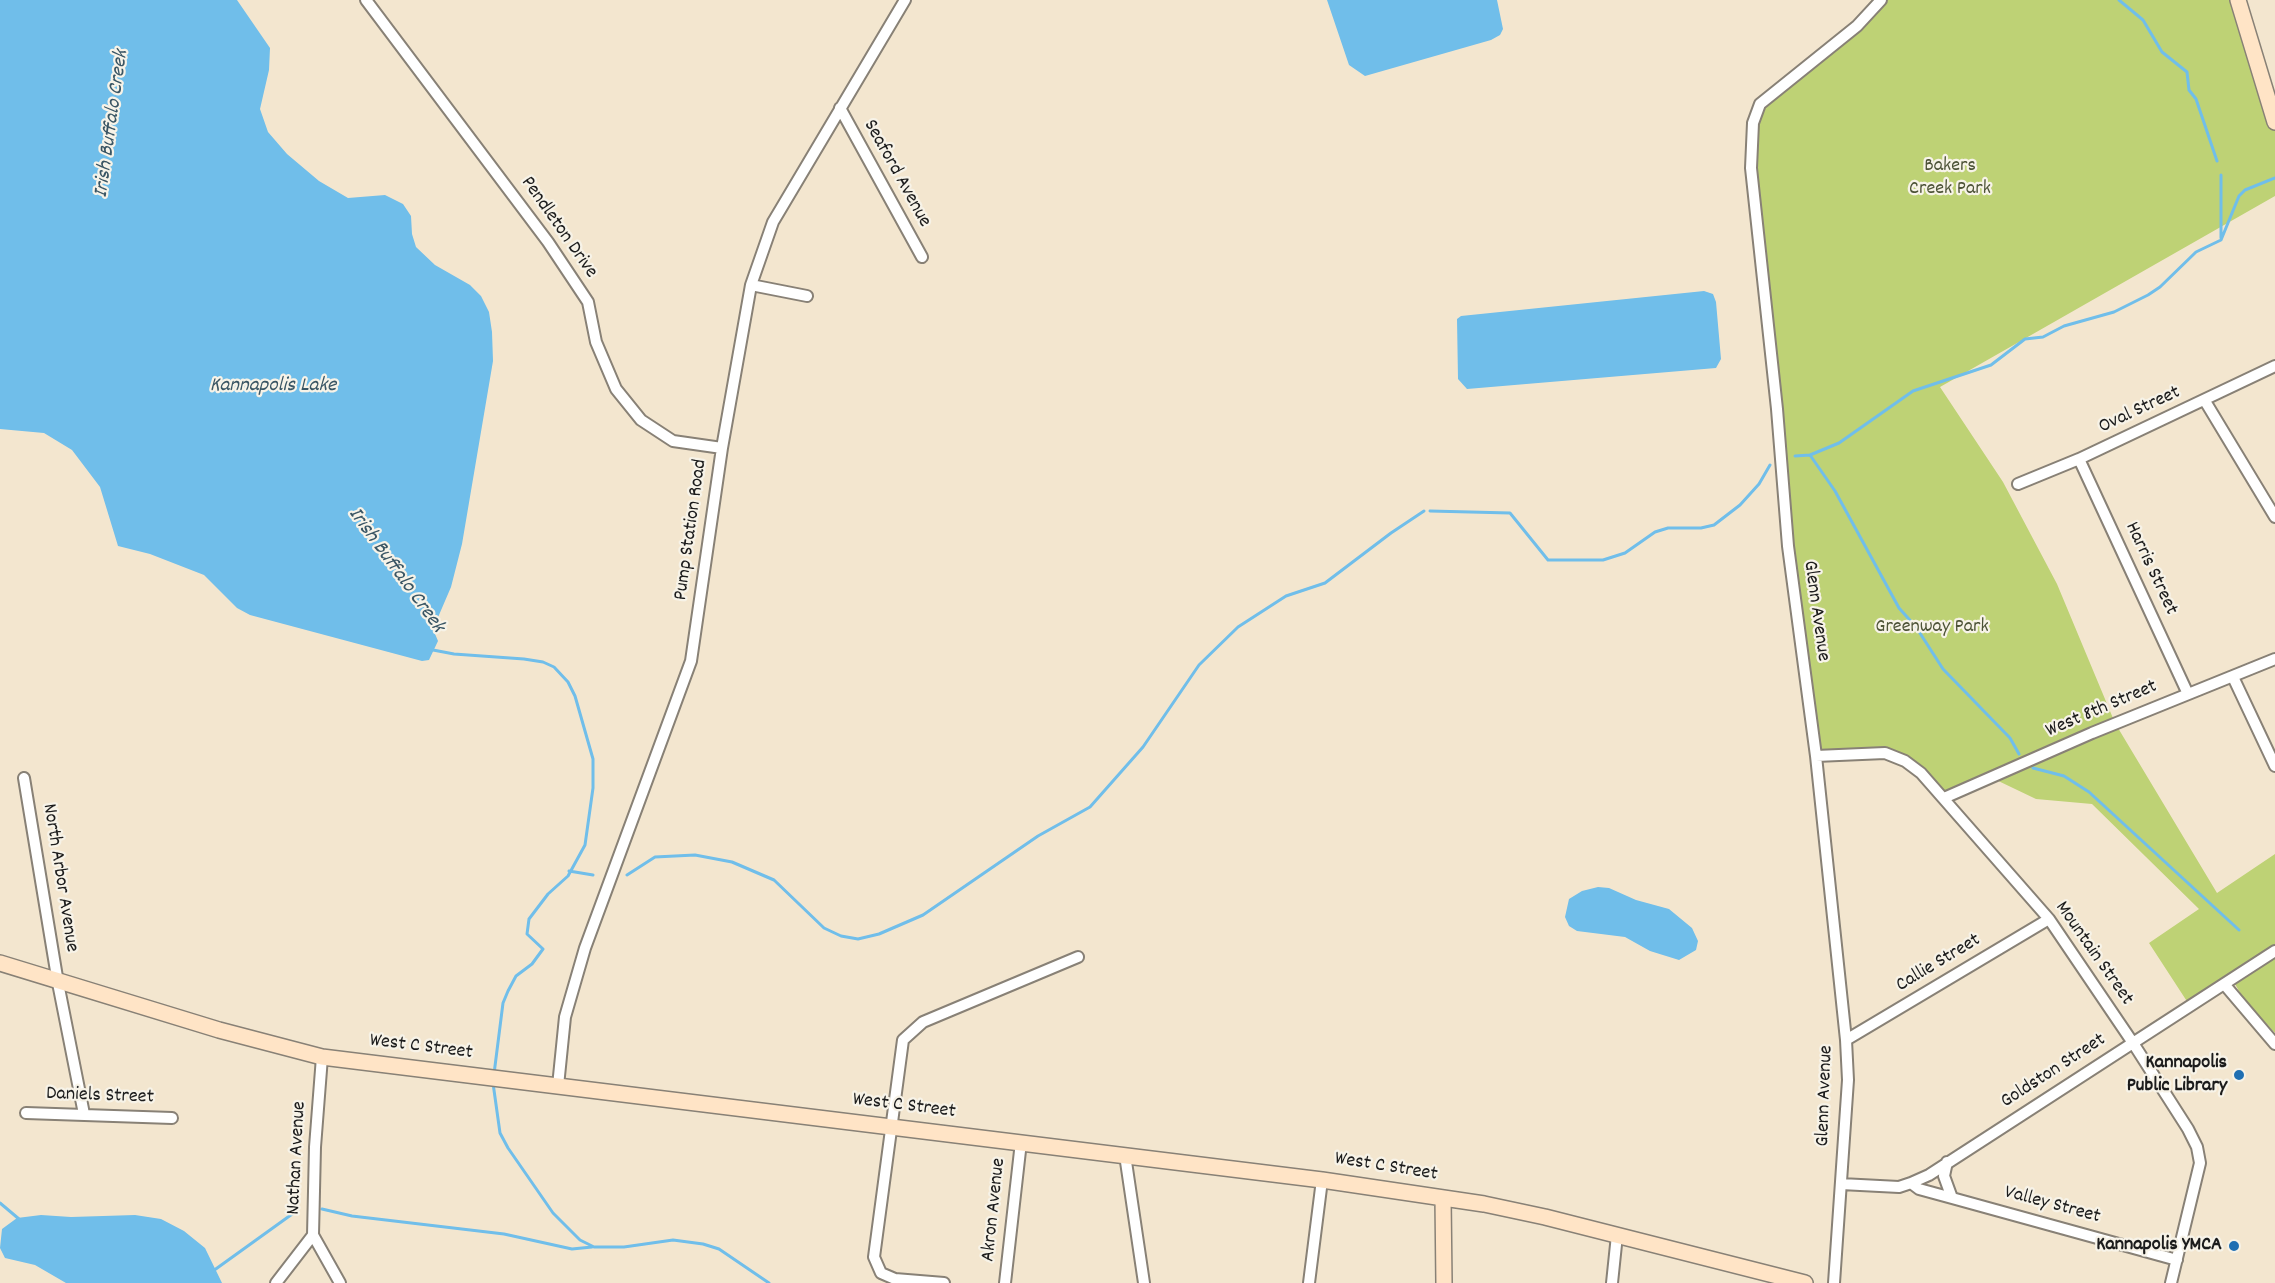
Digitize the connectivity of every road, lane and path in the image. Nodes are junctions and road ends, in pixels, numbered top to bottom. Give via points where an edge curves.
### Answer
1 (366, 0) edge
2 (905, 0) edge
3 (1881, 0) edge
4 (2238, 0) edge
5 (840, 108) junction
6 (2275, 122) edge
7 (922, 257) dead end
8 (751, 285) junction
9 (807, 296) dead end
10 (2275, 366) edge
11 (2205, 401) junction
12 (722, 448) junction
13 (2079, 459) junction
14 (2018, 484) dead end
15 (2275, 517) edge
16 (2275, 658) edge
17 (2234, 677) junction
18 (2188, 694) junction
19 (1816, 756) junction
20 (2275, 766) edge
21 (24, 778) dead end
22 (1944, 798) junction
23 (2049, 919) junction
24 (2275, 951) edge
25 (1078, 957) dead end
26 (0, 963) edge
27 (58, 983) junction
28 (2224, 984) junction
29 (1846, 1040) junction
30 (2133, 1043) junction
31 (2275, 1044) edge
32 (322, 1057) junction
33 (558, 1086) junction
34 (26, 1113) dead end
35 (84, 1114) junction
36 (172, 1118) dead end
37 (892, 1128) junction
38 (1021, 1142) junction
39 (1125, 1155) junction
40 (1947, 1162) junction
41 (1322, 1180) junction
42 (1911, 1183) junction
43 (1841, 1184) junction
44 (1443, 1198) junction
45 (1952, 1198) junction
46 (313, 1235) junction
47 (1617, 1235) junction
48 (2177, 1260) junction
49 (1800, 1282) edge
50 (276, 1283) edge
51 (340, 1283) edge
52 (944, 1283) edge
53 (1005, 1283) edge
54 (1144, 1283) edge
55 (1309, 1283) edge
56 (1444, 1283) edge
57 (1612, 1283) edge
58 (1834, 1283) edge
59 (2171, 1283) edge

1 - 12 street, Pendleton Drive via 548,242 588,302 597,342 616,389 640,420 673,441
2 - 5 street, Pump Station Road
3 - 19 street, Glenn Avenue via 1857,26 1760,105 1753,123 1751,168 1778,409 1788,546
4 - 6 main road
5 - 7 street, Seaford Avenue
5 - 8 street, Pump Station Road via 773,222
8 - 9 street
8 - 12 street, Pump Station Road
10 - 11 street, Oval Street
11 - 13 street, Oval Street
11 - 15 street
12 - 33 street, Pump Station Road via 691,661 585,948 565,1017
13 - 14 street, Oval Street
13 - 18 street, Harris Street
16 - 17 street, West 8th Street
17 - 18 street, West 8th Street
17 - 20 street
18 - 22 street, West 8th Street
19 - 22 street, Mountain Street via 1886,753 1905,761
19 - 29 street, Glenn Avenue
21 - 27 street, North Arbor Avenue
22 - 23 street, Mountain Street
23 - 29 street, Callie Street
23 - 30 street, Mountain Street
24 - 28 street, Goldston Street
25 - 37 street via 923,1022 903,1040
26 - 27 main road, West C Street
27 - 32 main road, West C Street
27 - 35 street, North Arbor Avenue
28 - 30 street, Goldston Street
28 - 31 street
29 - 43 street, Glenn Avenue via 1848,1080
30 - 40 street, Goldston Street
30 - 48 street, Mountain Street via 2197,1147 2198,1175
32 - 33 main road, West C Street
32 - 46 street, Nathan Avenue
33 - 37 main road, West C Street
34 - 35 street, Daniels Street
35 - 36 street, Daniels Street
37 - 38 main road, West C Street
37 - 52 street via 874,1257 881,1273 895,1279
38 - 39 main road, West C Street
38 - 53 street, Akron Avenue
39 - 41 main road, West C Street
39 - 54 street
40 - 42 street, Goldston Street
40 - 45 street via 1944,1176
41 - 44 main road, West C Street
41 - 55 street
42 - 43 street, Valley Street via 1899,1187
42 - 45 street, Valley Street
43 - 58 street, Glenn Avenue
44 - 47 main road, West C Street
44 - 56 main road
45 - 48 street, Valley Street
46 - 50 street, Nathan Avenue
46 - 51 street
47 - 49 main road, West C Street
47 - 57 street
48 - 59 street, Mountain Street

